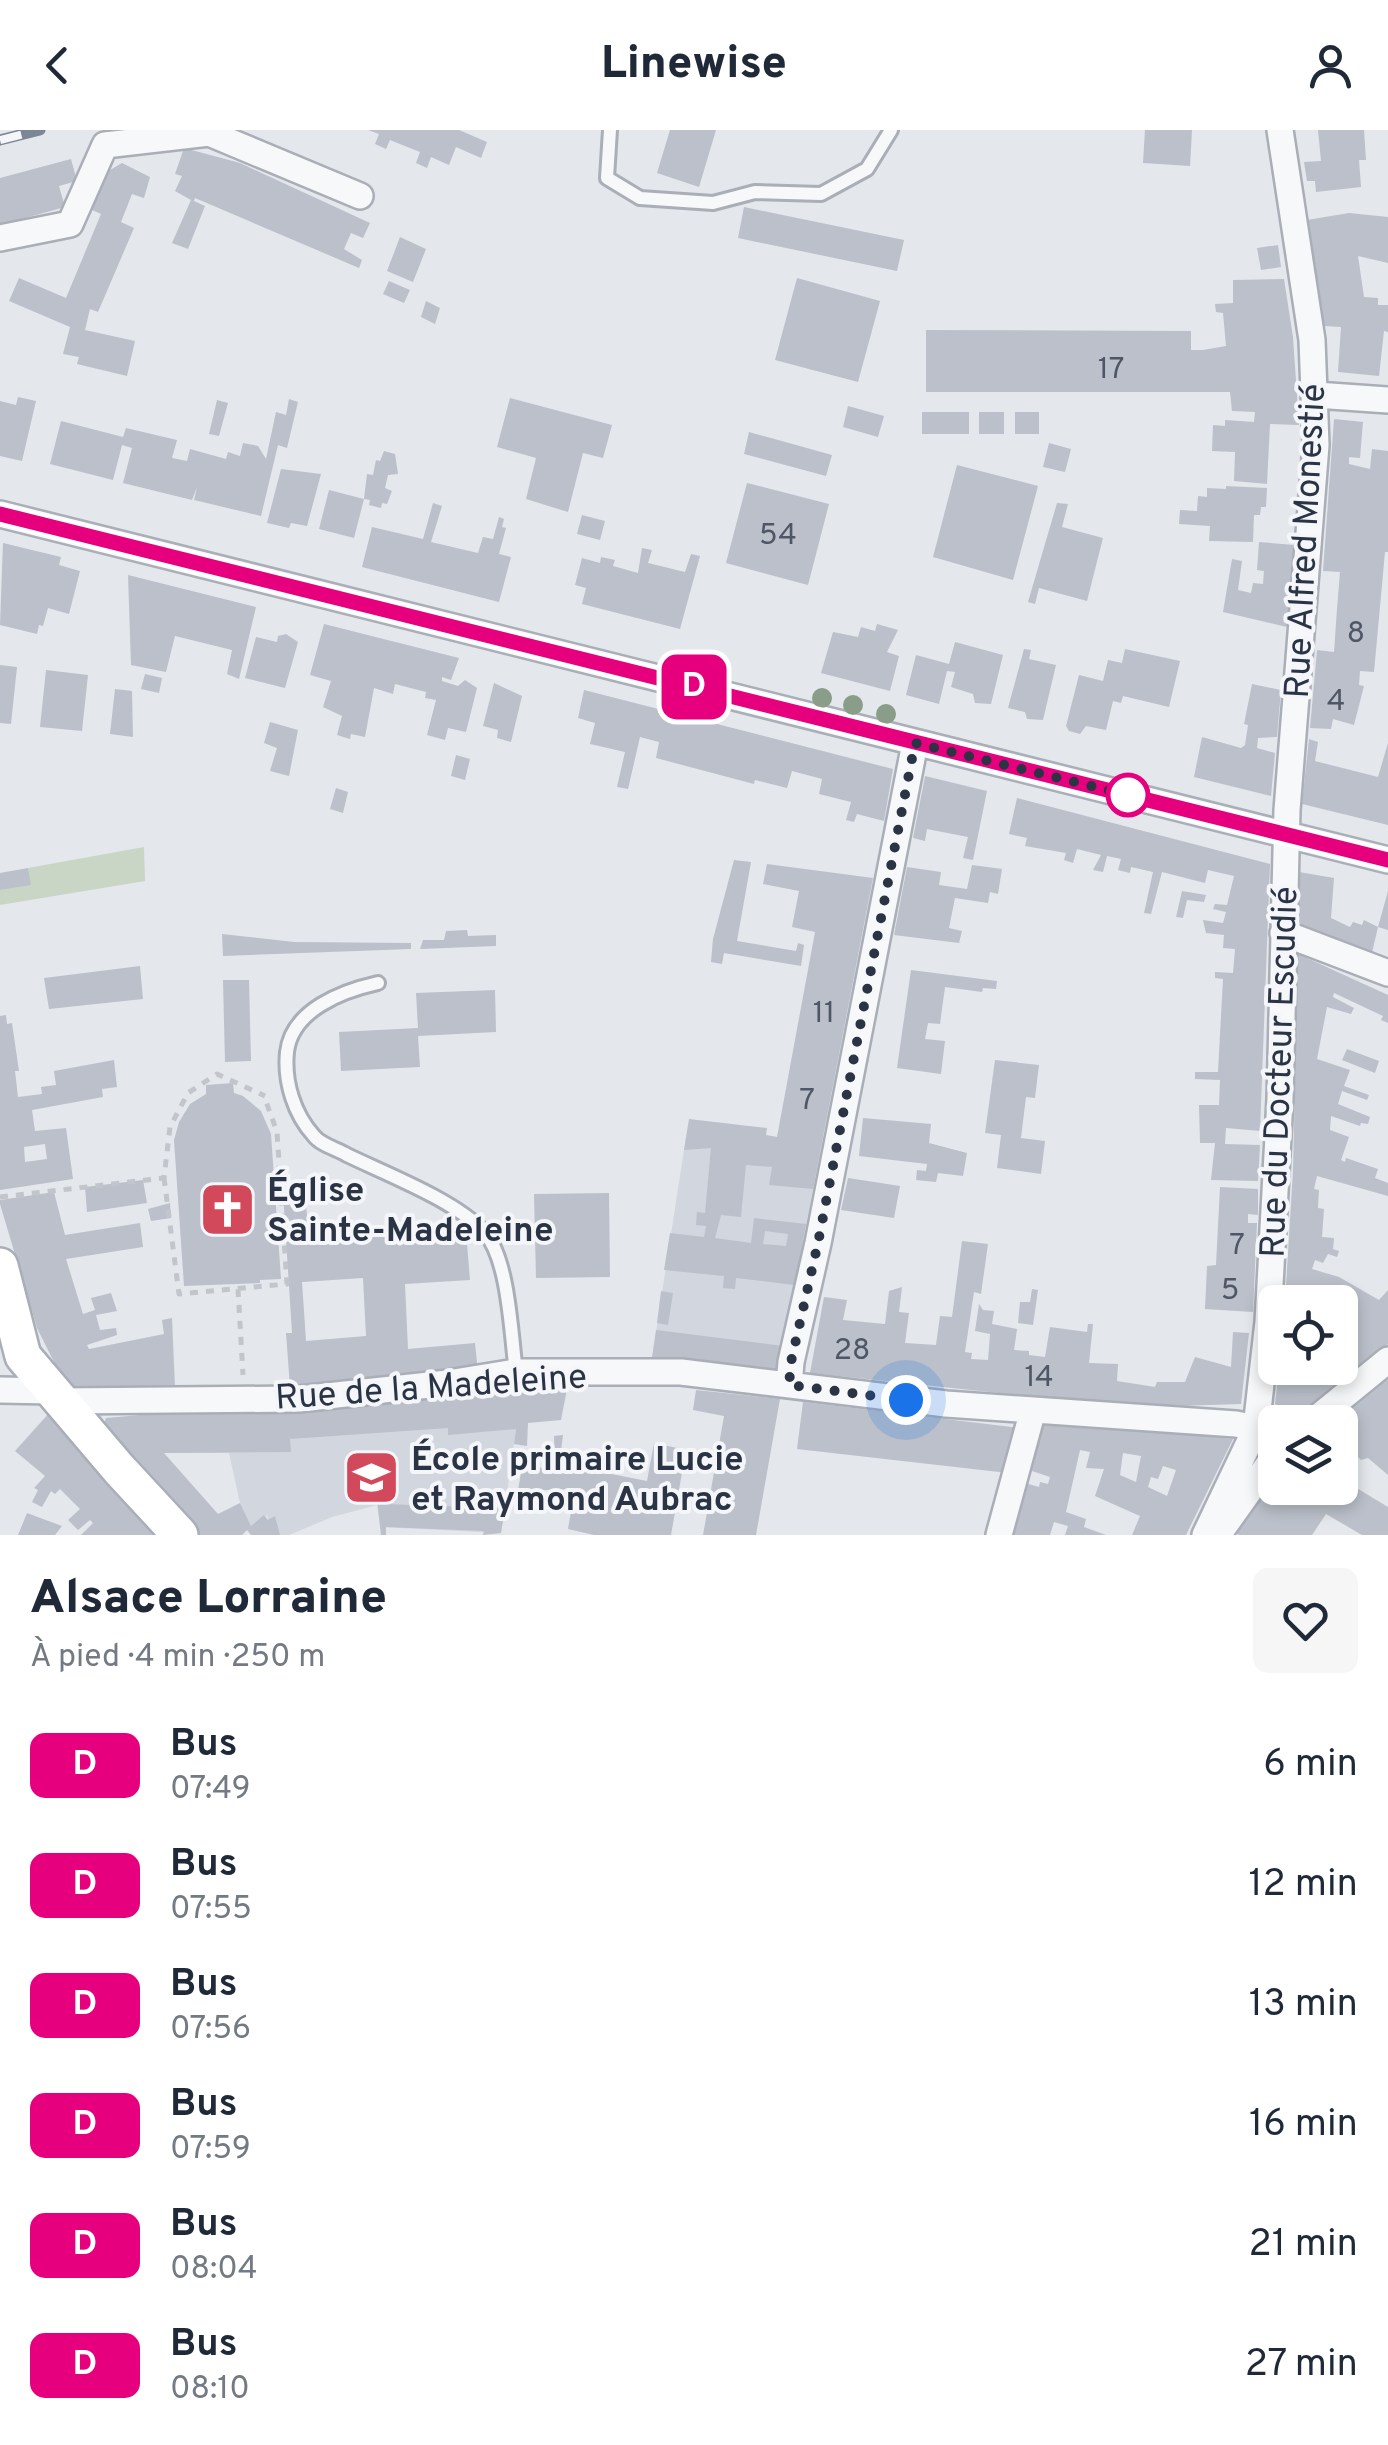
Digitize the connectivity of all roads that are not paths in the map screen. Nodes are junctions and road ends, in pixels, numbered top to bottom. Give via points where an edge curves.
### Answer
1 (610, 130) edge
2 (892, 130) edge
3 (1280, 130) edge
4 (360, 196) dead end
5 (0, 238) edge
6 (1316, 394) junction
7 (1388, 400) edge
8 (0, 514) edge
9 (915, 743) junction
10 (1287, 835) junction
11 (1388, 860) edge
12 (1283, 933) junction
13 (1388, 973) edge
14 (378, 983) dead end
15 (0, 1266) edge
16 (1388, 1360) edge
17 (516, 1372) junction
18 (789, 1385) junction
19 (0, 1390) edge
20 (56, 1396) junction
21 (1267, 1405) edge
22 (1333, 1405) edge
23 (1033, 1410) junction
24 (1258, 1432) edge
25 (1258, 1447) edge
26 (1258, 1479) edge
27 (180, 1535) edge
28 (998, 1535) edge
29 (1205, 1535) edge
30 (1218, 1535) edge

1 - 2 lane via 607,178 640,198 714,203 756,192 821,194 866,169
3 - 6 street, Rue Alfred Monestié
4 - 5 street via 210,133 122,142 105,144 70,224
6 - 7 street
6 - 10 street, Rue Alfred Monestié
8 - 9 street
9 - 10 street
9 - 18 street
10 - 11 street
10 - 12 street, Rue du Docteur Escudié
12 - 13 street
12 - 21 street, Rue du Docteur Escudié
14 - 17 lane via 320,1004 289,1038 291,1098 316,1139 466,1215 488,1236 500,1262
15 - 20 street via 23,1356
16 - 22 street
17 - 18 street, Rue de la Madeleine via 681,1372
17 - 20 street, Rue de la Madeleine via 300,1398
18 - 23 street, Rue de la Madeleine
19 - 20 street, Rue de la Madeleine
20 - 27 street
23 - 24 street, Rue de la Madeleine via 1213,1422
23 - 28 street
25 - 29 street, Rue du Docteur Escudié
26 - 30 street

